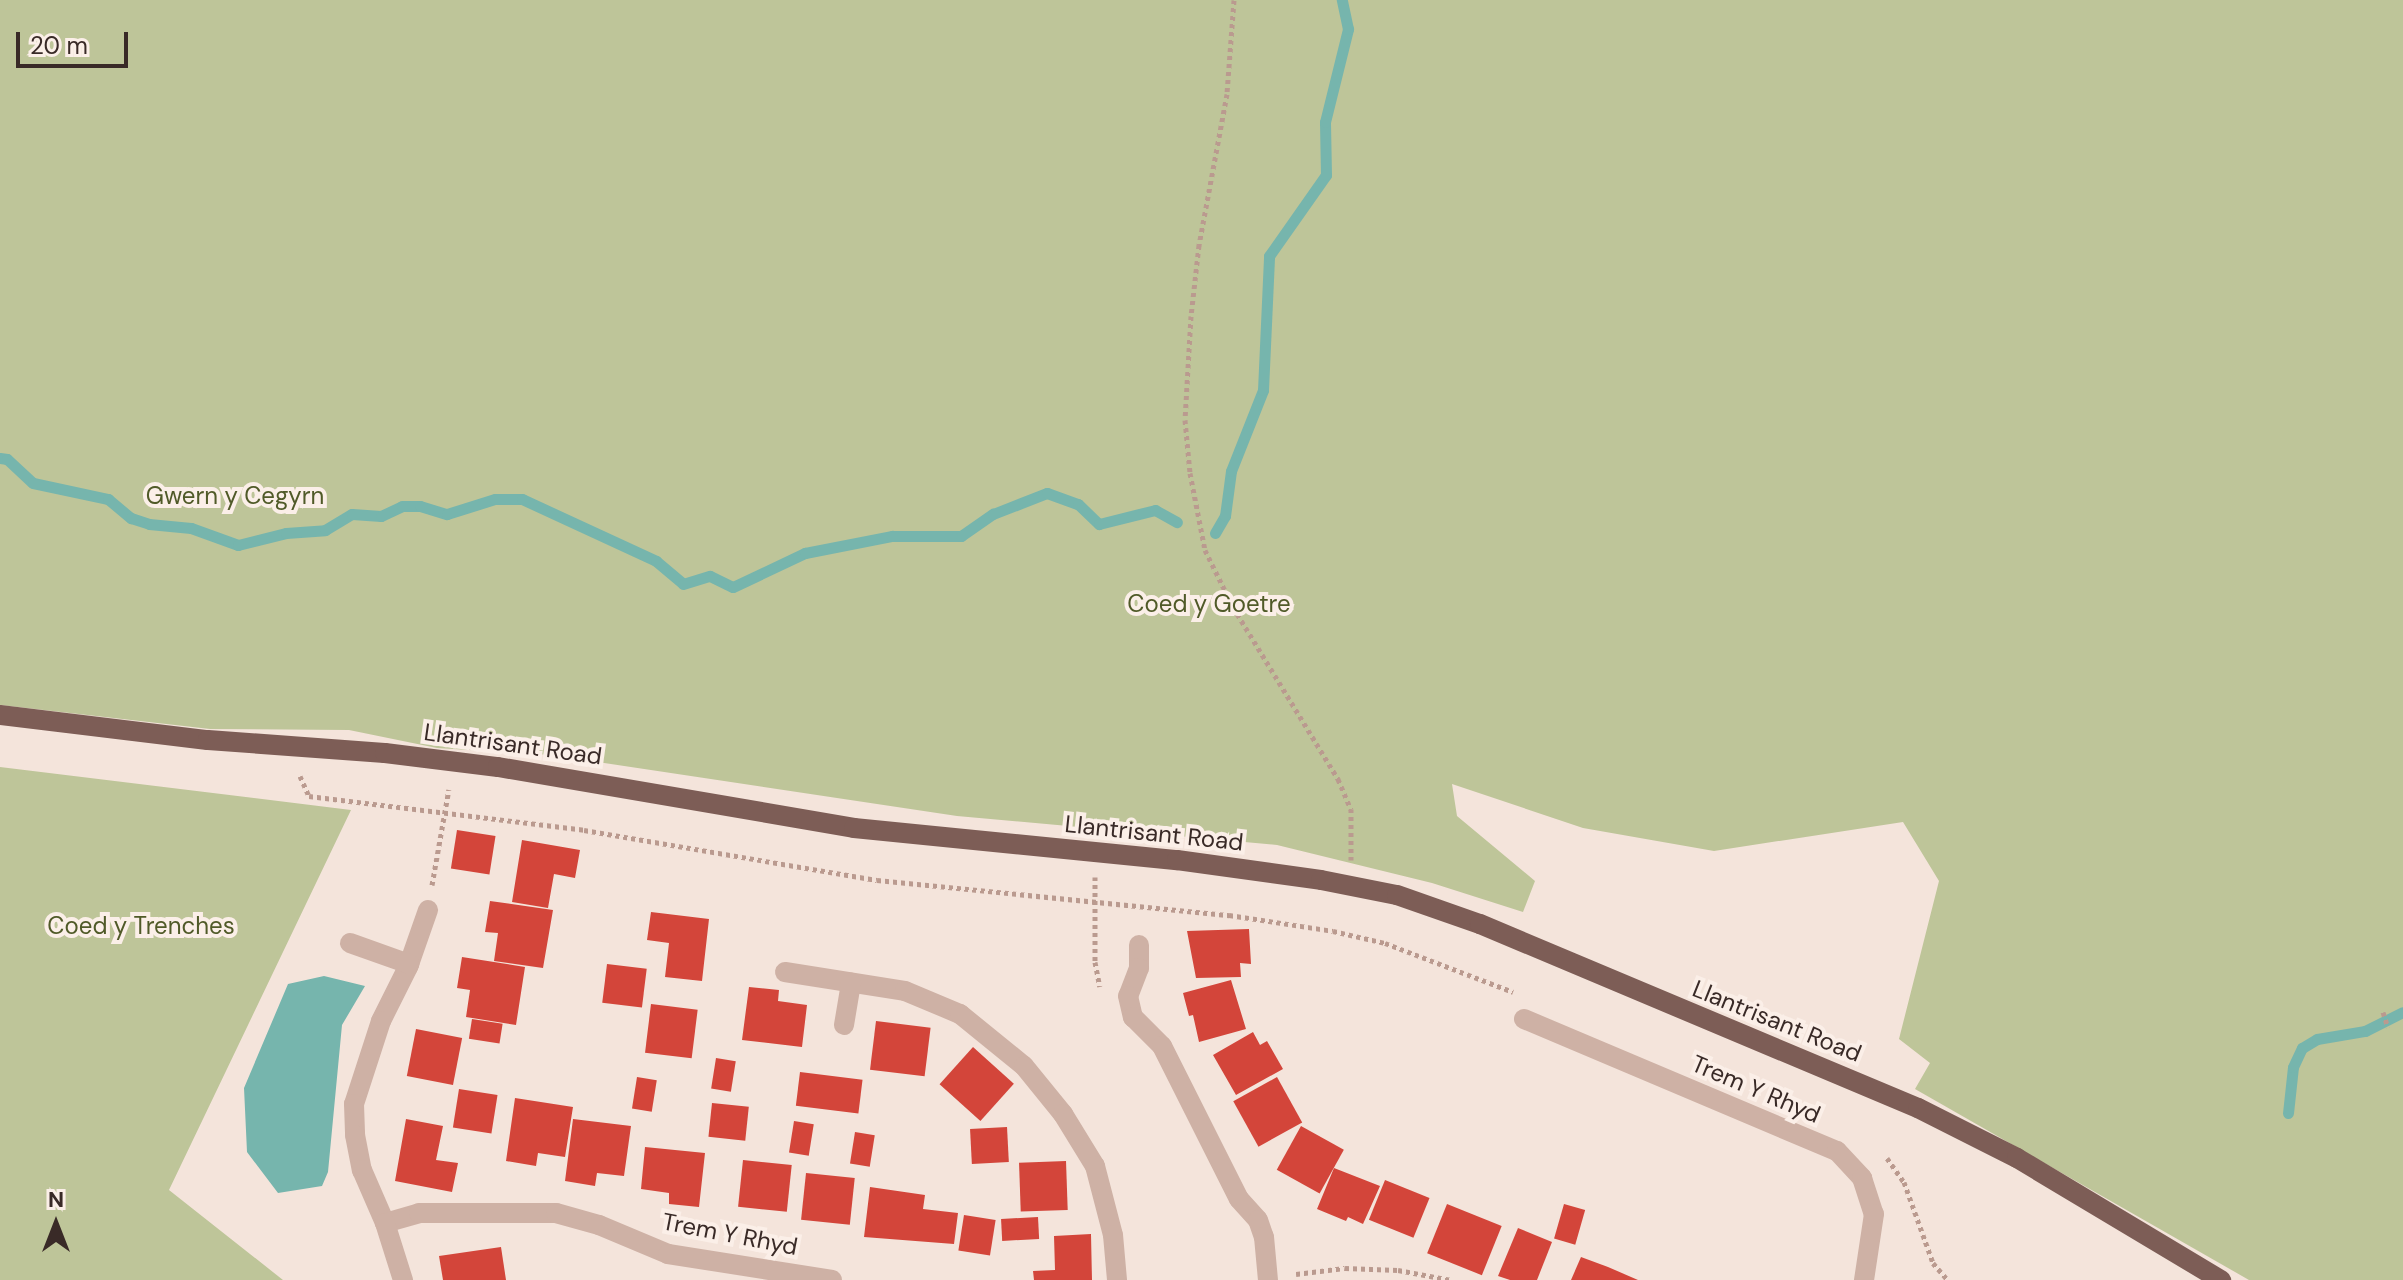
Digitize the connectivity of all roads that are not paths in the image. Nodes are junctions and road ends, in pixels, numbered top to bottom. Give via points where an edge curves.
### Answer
1 (0, 715) edge
2 (428, 910) road end
3 (350, 943) dead end
4 (1139, 945) dead end
5 (409, 964) junction
6 (785, 972) dead end
7 (851, 983) junction
8 (1524, 1019) dead end
9 (844, 1025) dead end
10 (385, 1223) junction
11 (403, 1280) edge
12 (832, 1280) edge
13 (1117, 1280) edge
14 (1268, 1280) edge
15 (1864, 1280) edge
16 (2221, 1280) edge

1 - 16 main road, Llantrisant Road via 484,765 854,828 1177,860 1397,895 1480,924 1918,1108 2017,1158
2 - 5 street
3 - 5 street
4 - 14 street via 1139,968 1128,996 1133,1017 1162,1046 1239,1199 1258,1220
5 - 10 street via 381,1021 354,1104 362,1170
6 - 7 street
7 - 9 street
7 - 13 street via 905,991 960,1014 1024,1066 1063,1114 1095,1166 1113,1235
8 - 15 street, Trem Y Rhyd via 1837,1151 1862,1178 1874,1214
10 - 11 street
10 - 12 street, Trem Y Rhyd via 419,1213 556,1213 668,1254

